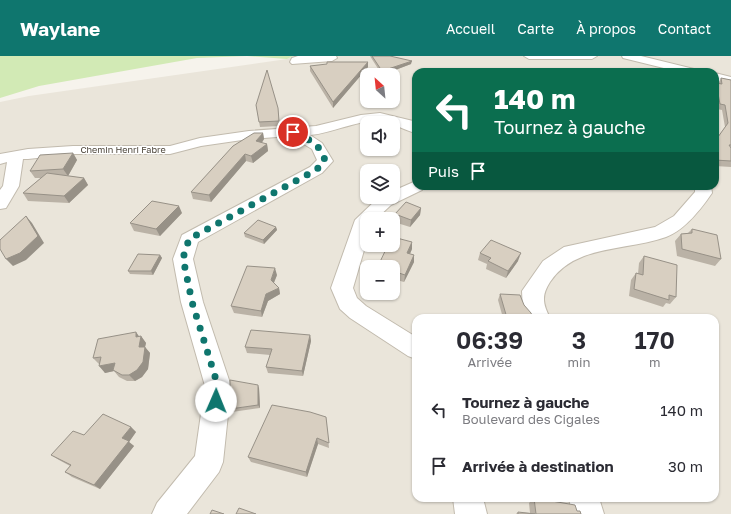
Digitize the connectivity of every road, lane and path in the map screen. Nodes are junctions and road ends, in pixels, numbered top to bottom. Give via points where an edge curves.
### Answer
1 (310, 56) edge
2 (529, 56) edge
3 (592, 56) edge
4 (627, 56) edge
5 (332, 58) dead end
6 (615, 60) dead end
7 (633, 68) edge
8 (677, 68) edge
9 (719, 78) edge
10 (731, 81) edge
11 (412, 126) edge
12 (293, 132) junction
13 (8, 157) edge
14 (412, 188) edge
15 (704, 190) edge
16 (0, 204) edge
17 (536, 314) edge
18 (412, 346) edge
19 (469, 502) edge
20 (585, 502) edge
21 (168, 514) edge
22 (471, 514) edge
23 (588, 514) edge

1 - 5 street via 296,62
2 - 3 street
4 - 8 street
6 - 7 street
9 - 10 street
11 - 12 street, Chemin Henri Fabre via 380,117
12 - 13 street, Chemin Henri Fabre via 200,142 170,150 73,150
12 - 21 street via 311,141 323,152 325,161 316,170 189,239 183,258 192,302 218,386 209,462
13 - 16 street via 11,186
14 - 18 street via 385,201 364,220 342,288 348,303 358,312
15 - 17 street via 704,193 680,220 661,232 571,252 550,266 534,291
19 - 22 street
20 - 23 street

